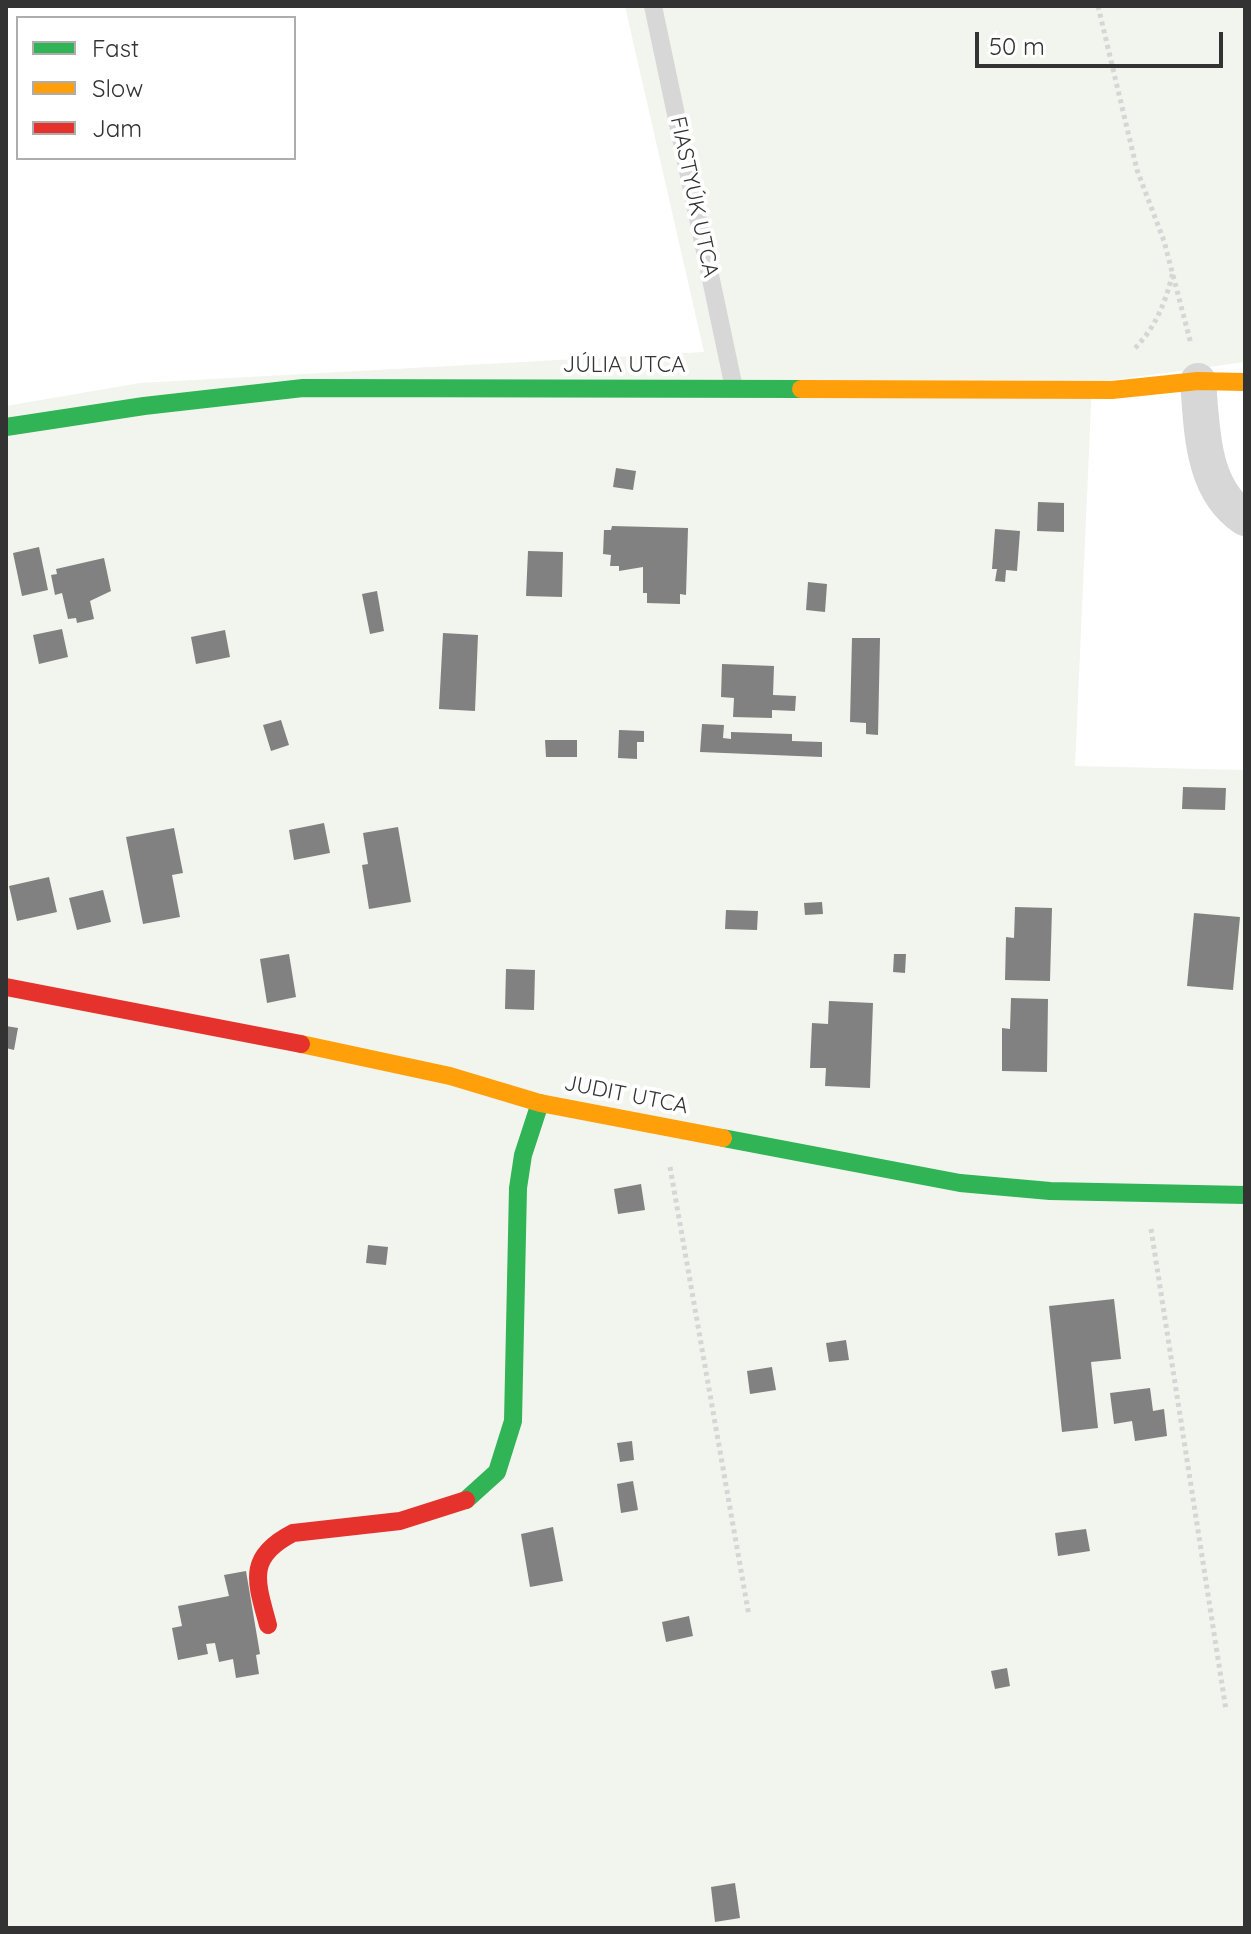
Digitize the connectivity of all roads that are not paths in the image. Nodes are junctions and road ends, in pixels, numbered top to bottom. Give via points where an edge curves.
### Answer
1 (653, 6) edge
2 (1198, 381) junction
3 (1245, 382) edge
4 (734, 388) junction
5 (6, 427) edge
6 (1245, 518) edge
7 (6, 987) edge
8 (540, 1103) junction
9 (1245, 1195) edge
10 (268, 1625) dead end

1 - 4 lane, FIASTYÚK UTCA
2 - 3 street, JÚLIA UTCA
2 - 4 street, JÚLIA UTCA via 1100,390
2 - 6 street via 1207,458 1218,489
4 - 5 street, JÚLIA UTCA via 303,388
7 - 8 street, JUDIT UTCA via 355,1054
8 - 9 street, JUDIT UTCA via 960,1183 1050,1191
8 - 10 street via 518,1188 513,1421 505,1457 492,1480 444,1511 275,1540 260,1556 255,1574

